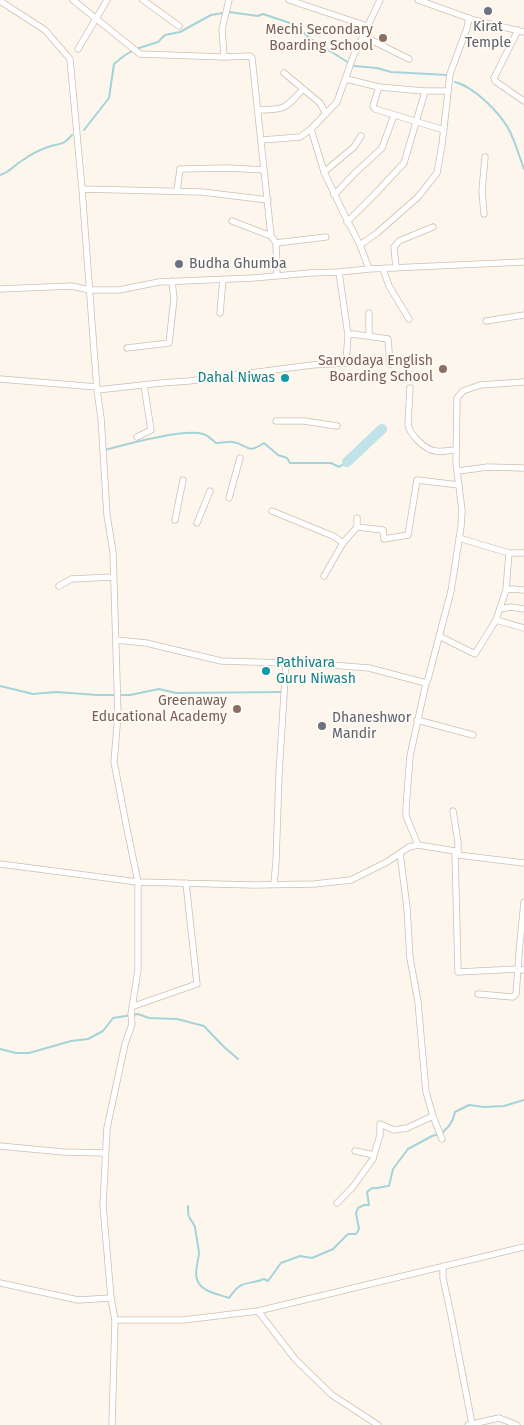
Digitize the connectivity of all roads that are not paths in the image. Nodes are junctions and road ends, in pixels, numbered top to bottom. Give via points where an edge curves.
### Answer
1 (72, 0) edge
2 (107, 0) edge
3 (143, 0) edge
4 (229, 0) edge
5 (289, 0) edge
6 (380, 0) edge
7 (418, 0) edge
8 (0, 1) edge
9 (97, 18) junction
10 (469, 18) junction
11 (179, 26) dead end
12 (367, 26) junction
13 (521, 31) edge
14 (363, 36) junction
15 (78, 49) dead end
16 (224, 57) junction
17 (409, 59) dead end
18 (284, 73) dead end
19 (346, 79) junction
20 (380, 87) junction
21 (303, 89) junction
22 (424, 91) junction
23 (448, 91) junction
24 (524, 101) edge
25 (258, 110) junction
26 (326, 114) junction
27 (394, 115) junction
28 (416, 121) junction
29 (310, 129) junction
30 (444, 130) junction
31 (361, 136) dead end
32 (262, 140) junction
33 (485, 157) dead end
34 (264, 170) junction
35 (324, 172) junction
36 (82, 189) junction
37 (177, 191) junction
38 (334, 195) junction
39 (268, 200) junction
40 (484, 214) dead end
41 (232, 222) dead end
42 (347, 222) junction
43 (433, 227) dead end
44 (271, 236) junction
45 (326, 237) dead end
46 (276, 243) junction
47 (360, 245) junction
48 (524, 262) edge
49 (396, 268) junction
50 (383, 269) junction
51 (369, 270) junction
52 (339, 272) junction
53 (277, 276) junction
54 (222, 279) junction
55 (172, 281) junction
56 (0, 289) edge
57 (90, 290) junction
58 (220, 313) dead end
59 (369, 313) dead end
60 (524, 315) edge
61 (409, 318) dead end
62 (486, 321) dead end
63 (348, 335) junction
64 (369, 336) junction
65 (127, 348) dead end
66 (390, 364) dead end
67 (0, 379) edge
68 (524, 382) edge
69 (144, 385) junction
70 (97, 388) junction
71 (410, 388) dead end
72 (276, 421) dead end
73 (337, 426) dead end
74 (137, 436) dead end
75 (456, 450) junction
76 (240, 458) dead end
77 (524, 468) edge
78 (458, 471) junction
79 (183, 480) dead end
80 (459, 485) junction
81 (210, 491) dead end
82 (229, 498) dead end
83 (272, 511) dead end
84 (357, 518) dead end
85 (175, 520) dead end
86 (197, 523) dead end
87 (357, 527) junction
88 (459, 538) junction
89 (343, 543) junction
90 (509, 553) junction
91 (524, 553) edge
92 (324, 576) dead end
93 (113, 577) junction
94 (59, 586) dead end
95 (506, 590) junction
96 (524, 590) edge
97 (500, 609) junction
98 (524, 609) edge
99 (496, 620) junction
100 (524, 628) edge
101 (438, 636) junction
102 (116, 640) junction
103 (286, 663) junction
104 (426, 683) junction
105 (417, 720) junction
106 (473, 735) dead end
107 (453, 811) dead end
108 (418, 845) junction
109 (400, 853) junction
110 (456, 853) junction
111 (524, 863) edge
112 (0, 864) edge
113 (138, 882) junction
114 (186, 883) junction
115 (274, 884) junction
116 (524, 902) edge
117 (521, 969) edge
118 (478, 994) dead end
119 (134, 1006) junction
120 (433, 1116) junction
121 (442, 1139) dead end
122 (0, 1146) edge
123 (355, 1151) dead end
124 (105, 1153) junction
125 (374, 1155) junction
126 (337, 1202) dead end
127 (524, 1247) edge
128 (443, 1266) junction
129 (0, 1283) edge
130 (110, 1298) junction
131 (258, 1311) junction
132 (115, 1320) junction
133 (112, 1425) edge
134 (378, 1425) edge
135 (470, 1425) edge
136 (517, 1425) edge

1 - 9 street
2 - 9 street
3 - 11 street
4 - 16 street via 222,29
5 - 12 street
6 - 12 street
7 - 10 street
8 - 36 street via 45,30 70,59
9 - 15 street
9 - 16 street via 140,54
10 - 13 street
10 - 23 street via 450,74
12 - 14 street
13 - 24 street via 494,78
14 - 17 street
14 - 19 street
16 - 25 street via 252,58
18 - 21 street
19 - 20 street
19 - 26 street via 337,102
20 - 22 street
20 - 27 street via 373,106
21 - 25 street via 288,106
21 - 26 street via 320,103
22 - 23 street
22 - 28 street
23 - 30 street
25 - 32 street
26 - 29 street
27 - 28 street
27 - 38 street via 382,148
28 - 30 street
28 - 42 street via 404,163
29 - 32 street via 300,137
29 - 35 street
30 - 47 street via 437,173 418,197
31 - 35 street via 354,147
32 - 34 street
33 - 40 street
34 - 37 street via 180,169
34 - 39 street
35 - 38 street
36 - 37 street
36 - 57 street
37 - 39 street
38 - 42 street
39 - 44 street
41 - 44 street
42 - 47 street
43 - 49 street via 399,241 394,247
44 - 46 street
45 - 46 street
46 - 53 street
47 - 51 street
48 - 49 street
49 - 50 street
50 - 51 street
50 - 61 street via 388,286
51 - 52 street
52 - 53 street
52 - 63 street
53 - 54 street
54 - 55 street
54 - 58 street
55 - 57 street via 151,282 125,289
55 - 65 street via 174,299 169,343
56 - 57 street via 71,286
57 - 70 street
59 - 64 street
60 - 62 street
63 - 64 street
63 - 69 street via 346,363
64 - 66 street via 388,339
67 - 70 street
68 - 75 street via 480,385 463,390 457,398
69 - 70 street
69 - 74 street via 152,430
70 - 93 street
71 - 75 street via 408,429 434,451
72 - 73 street
75 - 78 street
76 - 82 street
77 - 78 street via 488,467
78 - 80 street
79 - 85 street
80 - 87 street via 417,480 408,535 384,539 383,530
80 - 88 street via 462,510
81 - 86 street
83 - 89 street
84 - 87 street
87 - 89 street
88 - 90 street
88 - 101 street via 451,591
89 - 92 street
90 - 91 street
90 - 95 street
93 - 94 street via 71,579
93 - 102 street
95 - 96 street
95 - 97 street
97 - 98 street
97 - 99 street
99 - 100 street
99 - 101 street via 475,654
101 - 104 street
102 - 103 street via 146,643 221,661
102 - 113 street via 118,714 114,762
103 - 104 street via 368,668
103 - 115 street
104 - 105 street
105 - 106 street
105 - 108 street via 410,756 406,816
107 - 110 street via 458,842
108 - 109 street
108 - 110 street
109 - 115 street via 351,880
109 - 120 street via 426,1092
110 - 111 street
110 - 117 street via 457,971
112 - 113 street
113 - 114 street
113 - 119 street via 138,970
114 - 115 street
114 - 119 street via 197,984
116 - 117 street via 519,944
117 - 118 street via 516,994
119 - 124 street via 107,1128
120 - 121 street
120 - 125 street via 407,1128 394,1130 380,1124
122 - 124 street
123 - 125 street
124 - 130 street via 103,1205
125 - 126 street via 352,1188
127 - 128 street
128 - 131 street
128 - 135 street
129 - 130 street via 78,1300
130 - 132 street
131 - 132 street via 183,1320
131 - 134 street via 295,1360 332,1395
132 - 133 street
135 - 136 street via 499,1418

